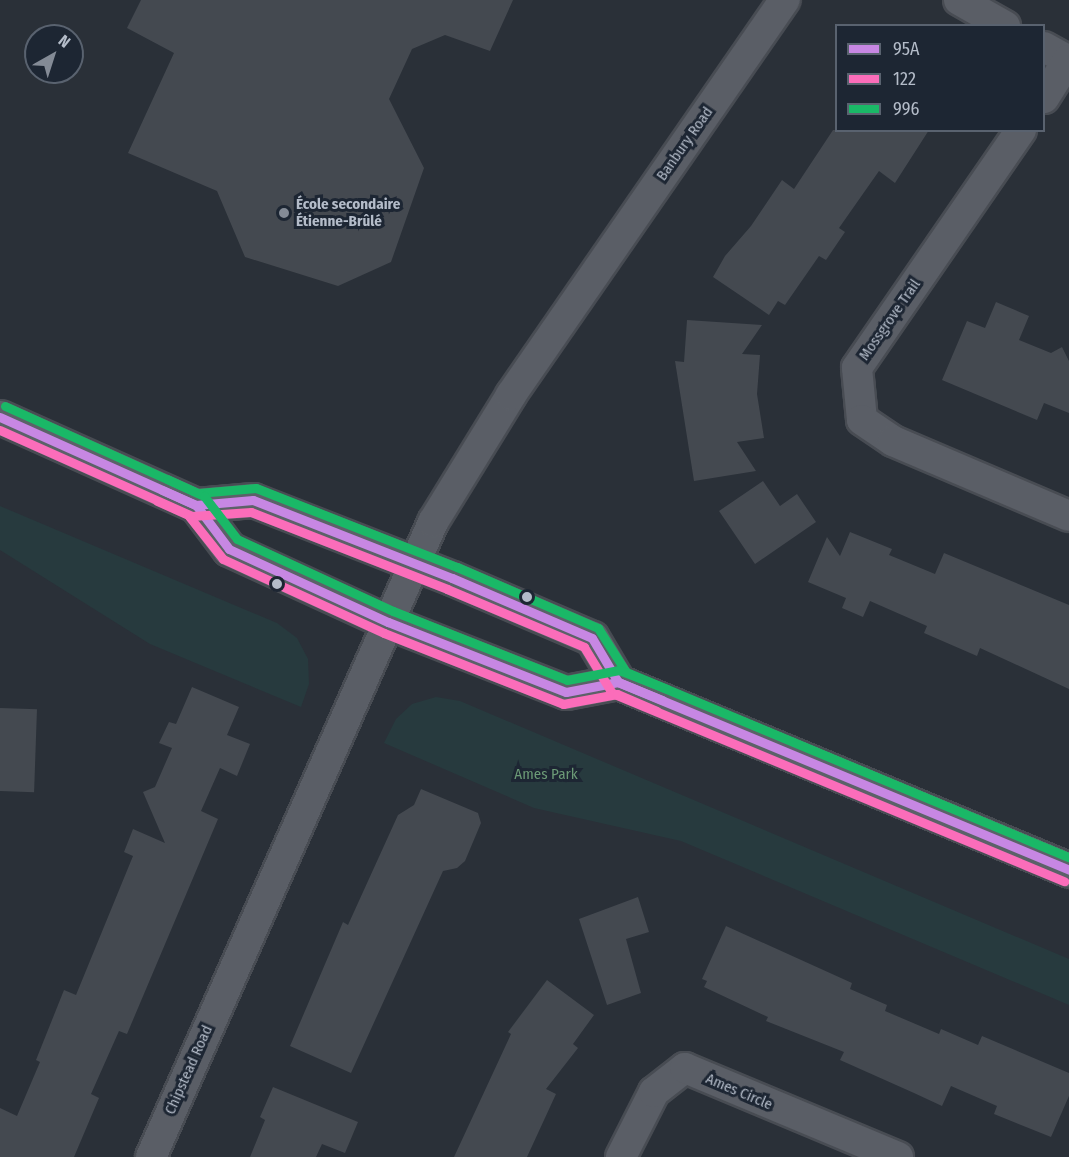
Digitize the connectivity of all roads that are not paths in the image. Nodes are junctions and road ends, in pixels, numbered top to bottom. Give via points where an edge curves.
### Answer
1 (785, 0) edge
2 (959, 0) edge
3 (1001, 24) edge
4 (1060, 56) edge
5 (1045, 95) edge
6 (1020, 132) edge
7 (0, 417) edge
8 (196, 505) junction
9 (1069, 516) edge
10 (413, 562) junction
11 (388, 622) junction
12 (618, 682) junction
13 (1069, 870) edge
14 (151, 1157) edge
15 (621, 1157) edge
16 (898, 1157) edge

1 - 10 street, Banbury Road via 511,395
2 - 3 street
4 - 5 street
6 - 9 street, Mossgrove Trail via 857,368 862,420 893,441
7 - 8 main road
8 - 10 main road via 253,500
8 - 11 main road via 229,549
10 - 11 street, Banbury Road
10 - 12 main road via 592,638
11 - 12 main road via 566,692
11 - 14 street, Chipstead Road
12 - 13 main road
15 - 16 street, Ames Circle via 654,1092 685,1068

